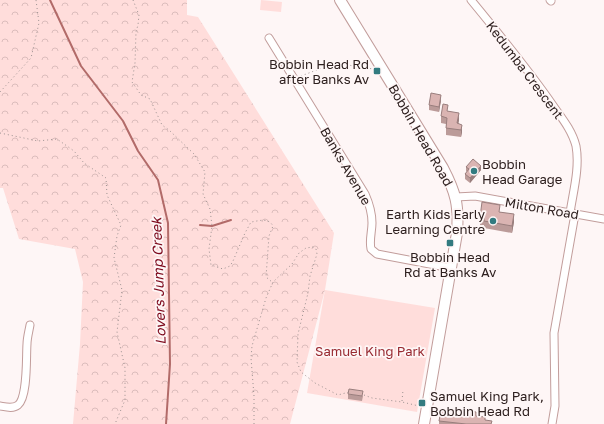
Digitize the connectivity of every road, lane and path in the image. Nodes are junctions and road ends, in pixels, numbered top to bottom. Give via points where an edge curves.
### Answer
1 (36, 0) edge
2 (133, 0) edge
3 (340, 0) edge
4 (471, 0) edge
5 (269, 38) dead end
6 (374, 69) dead end
7 (295, 79) junction
8 (0, 92) edge
9 (0, 133) edge
10 (456, 198) junction
11 (572, 213) junction
12 (604, 219) edge
13 (451, 268) junction
14 (273, 282) junction
15 (30, 325) dead end
16 (403, 390) dead end
17 (349, 392) edge
18 (362, 394) edge
19 (402, 402) junction
20 (0, 406) edge
21 (427, 408) junction
22 (114, 424) edge
23 (254, 424) edge
24 (424, 424) edge
25 (552, 424) edge

1 - 8 path via 39,23 32,58
2 - 14 path via 139,15 132,82 141,95 150,99 162,125 194,154 205,172 203,194 210,208 212,226 209,249 211,265 223,269 230,266 251,222 264,220 273,226 269,236 266,277
3 - 10 main road, Bobbin Head Road via 444,168
4 - 11 street, Kedumba Crescent via 533,76 568,127 573,138 577,163
5 - 7 street, Banks Avenue
6 - 7 path via 335,63
7 - 13 street, Banks Avenue via 365,194 371,209 371,249 377,254
9 - 22 path via 38,141 57,139 106,178 107,195 121,225 114,258 122,290 117,332 125,368 125,400
10 - 11 street, Milton Road via 475,196
10 - 13 main road, Bobbin Head Road via 458,220
11 - 12 street, Milton Road
11 - 25 street, Kedumba Crescent via 554,333
13 - 21 main road, Bobbin Head Road
14 - 17 path via 292,264 299,253 306,248 316,249 317,254 298,334 297,362 301,372 315,383 338,395
14 - 23 path via 252,346
15 - 20 street via 22,400 17,406 10,408
16 - 19 path
18 - 19 path
19 - 21 path
21 - 24 main road, Bobbin Head Road

